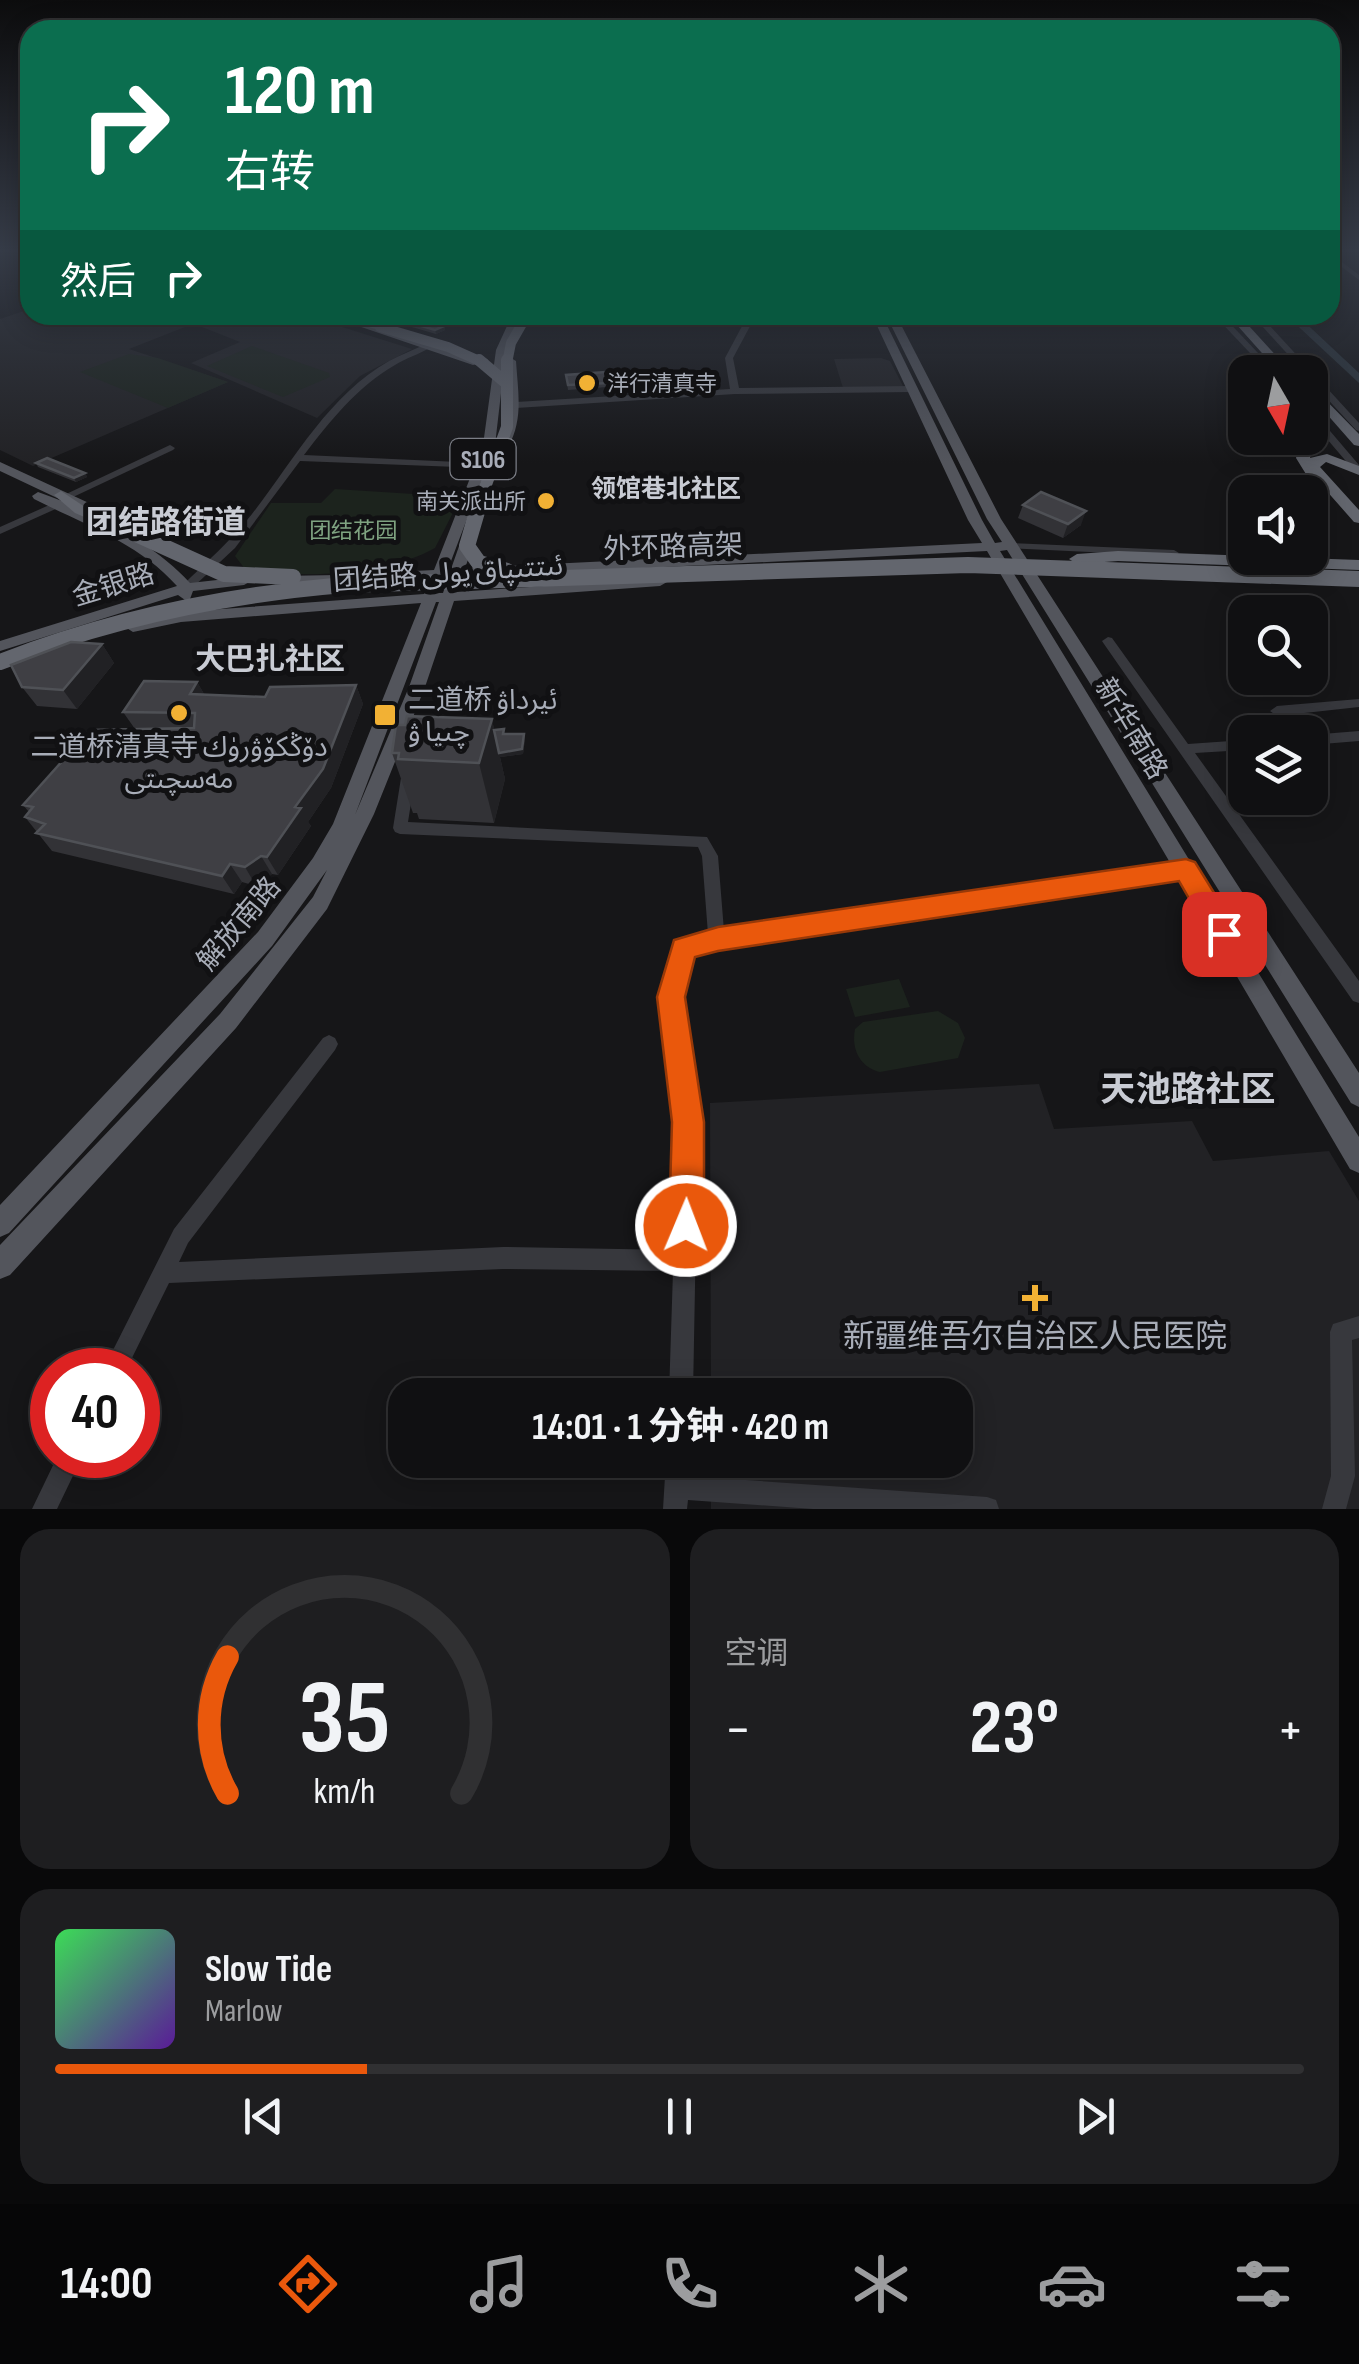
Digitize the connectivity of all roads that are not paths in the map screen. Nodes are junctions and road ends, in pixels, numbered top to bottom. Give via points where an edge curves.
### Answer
1 (350, 325) edge
2 (362, 325) edge
3 (372, 325) edge
4 (514, 325) edge
5 (525, 325) edge
6 (747, 325) edge
7 (882, 325) edge
8 (895, 325) edge
9 (1229, 325) edge
10 (1243, 325) edge
11 (1251, 325) edge
12 (1264, 325) edge
13 (424, 348) junction
14 (1270, 351) junction
15 (1261, 355) edge
16 (1272, 355) edge
17 (1276, 355) edge
18 (1289, 355) edge
19 (501, 375) junction
20 (912, 389) junction
21 (735, 391) junction
22 (1328, 396) edge
23 (1335, 402) junction
24 (1328, 403) edge
25 (516, 405) junction
26 (1328, 418) edge
27 (1359, 420) edge
28 (1359, 428) edge
29 (1328, 436) edge
30 (945, 438) junction
31 (1359, 442) edge
32 (170, 448) dead end
33 (1359, 452) edge
34 (1304, 455) edge
35 (298, 458) junction
36 (0, 466) edge
37 (481, 466) junction
38 (1310, 468) junction
39 (1359, 471) edge
40 (0, 476) edge
41 (61, 499) junction
42 (1359, 519) edge
43 (1359, 527) edge
44 (0, 531) edge
45 (990, 546) junction
46 (1011, 546) junction
47 (1228, 555) edge
48 (206, 567) junction
49 (1004, 569) junction
50 (1026, 569) junction
51 (1328, 571) edge
52 (448, 572) junction
53 (529, 572) junction
54 (614, 576) junction
55 (1358, 577) edge
56 (345, 578) junction
57 (244, 581) junction
58 (186, 588) junction
59 (440, 600) junction
60 (182, 617) junction
61 (1108, 641) dead end
62 (0, 650) edge
63 (0, 662) edge
64 (0, 671) edge
65 (1359, 703) edge
66 (1277, 711) dead end
67 (1359, 736) edge
68 (1328, 739) edge
69 (1228, 746) edge
70 (1185, 750) junction
71 (408, 772) edge
72 (1186, 869) junction
73 (718, 939) junction
74 (1359, 994) edge
75 (329, 1044) dead end
76 (1359, 1095) edge
77 (1359, 1160) edge
78 (0, 1224) edge
79 (686, 1261) junction
80 (0, 1264) edge
81 (162, 1274) junction
82 (1359, 1328) edge
83 (125, 1348) edge
84 (682, 1378) edge
85 (60, 1478) edge
86 (676, 1498) edge
87 (44, 1509) edge
88 (988, 1509) edge
89 (1334, 1509) edge

1 - 13 main road
2 - 13 main road
3 - 19 highway, bridge via 482,362
4 - 19 main road, S106
5 - 19 main road, S106
6 - 21 street via 730,358
7 - 20 main road, 新华南路
8 - 30 main road, 新华南路
9 - 15 street
10 - 14 highway
11 - 14 highway
12 - 18 street
13 - 19 main road
13 - 35 street via 378,368 345,396
14 - 16 highway
14 - 17 highway
19 - 25 main road, S106
19 - 37 main road, S106 via 497,418
19 - 53 highway, bridge via 510,408 507,427 465,548 494,570
20 - 21 street
20 - 30 main road, 新华南路
21 - 25 street
22 - 23 street
23 - 27 highway
23 - 28 street
24 - 31 highway
25 - 52 main road, S106 via 513,427
26 - 33 highway
29 - 39 street
30 - 45 main road, 新华南路
30 - 46 main road, 新华南路
32 - 41 street
34 - 38 highway
35 - 37 street
35 - 48 street via 231,546
36 - 41 main road, 团结路 ئىتتىپاق يولى
37 - 52 main road, S106
38 - 39 highway via 1327,458
38 - 42 highway
38 - 43 highway
40 - 41 main road, 团结路 ئىتتىپاق يولى
41 - 44 street
41 - 48 main road, 团结路 ئىتتىپاق يولى
41 - 56 highway, bridge via 224,574
41 - 58 main road, 团结路 ئىتتىپاق يولى via 152,555
45 - 46 main road, 团结路 ئىتتىپاق يولى
45 - 49 main road, 新华南路
45 - 52 main road, 团结路 ئىتتىپاق يولى
46 - 47 street
46 - 50 main road, 新华南路
48 - 57 main road, 团结路 ئىتتىپاق يولى
48 - 58 street
49 - 50 main road, 团结路 ئىتتىپاق يولى
49 - 59 main road, 团结路 ئىتتىپاق يولى via 710,578
49 - 72 main road, 新华南路
50 - 55 street
50 - 76 main road, 新华南路
51 - 55 street
52 - 57 main road, 团结路 ئىتتىپاق يولى
52 - 59 main road, S106
53 - 55 highway, 外环路高架, bridge via 1076,558
53 - 56 highway, 外环路高架, bridge
54 - 55 highway, 外环路高架, bridge via 948,565
54 - 60 highway, bridge via 254,601
54 - 63 highway, 外环路高架, bridge via 344,585 214,597 99,625
56 - 62 highway, 外环路高架, bridge via 151,602
57 - 58 main road, 金银路
58 - 60 main road
58 - 62 main road, 金银路
59 - 60 main road, 团结路 ئىتتىپاق يولى
59 - 78 main road, 解放南路 via 342,824 312,876 264,939
59 - 80 main road via 365,814 320,903 228,1021
60 - 64 main road, 金银路 via 99,635
61 - 70 street
65 - 66 street
67 - 68 street
69 - 70 street
70 - 74 street
71 - 73 street via 400,828 702,841 710,856
72 - 73 street
72 - 77 main road, 新华南路
73 - 79 street via 684,949 671,997 688,1122
75 - 81 street via 181,1236
79 - 81 street via 504,1258
79 - 84 street
81 - 83 street
82 - 89 street via 1341,1332 1342,1476
85 - 87 street
86 - 88 street

